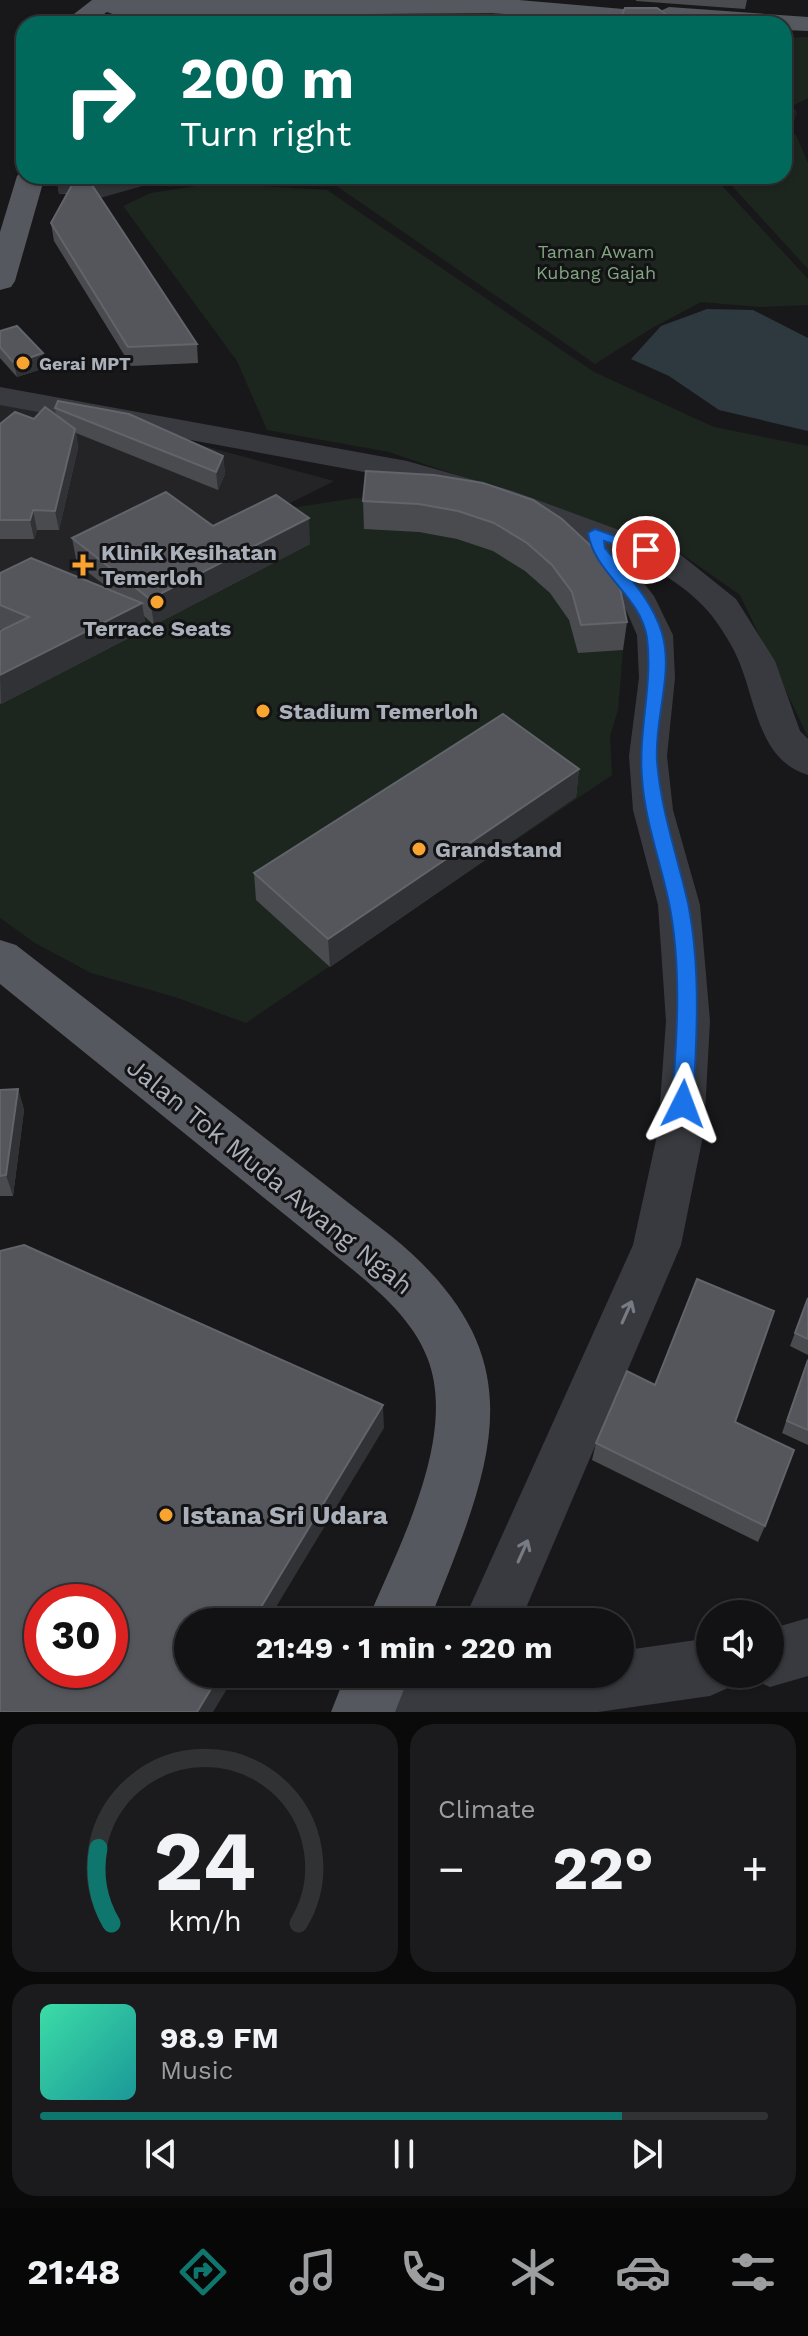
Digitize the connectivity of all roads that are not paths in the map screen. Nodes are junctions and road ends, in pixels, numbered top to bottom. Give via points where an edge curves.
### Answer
1 (523, 0) edge
2 (117, 9) edge
3 (96, 16) edge
4 (626, 16) edge
5 (713, 16) edge
6 (29, 184) edge
7 (0, 281) edge
8 (0, 396) edge
9 (595, 533) junction
10 (808, 762) edge
11 (0, 958) edge
12 (403, 1608) edge
13 (497, 1608) edge
14 (808, 1647) edge
15 (784, 1656) edge
16 (696, 1668) edge
17 (372, 1688) edge
18 (461, 1689) edge
19 (363, 1712) edge
20 (396, 1712) edge

1 - 5 main road
2 - 3 main road
2 - 4 main road via 383,5 563,9
6 - 7 main road
8 - 9 street via 407,470
9 - 10 street via 664,558 724,607 757,661 783,737
13 -> 9 street via 657,1245 681,1131 688,1021 679,905 653,810 648,756 657,678 655,635 637,596 598,548
11 - 12 main road, Jalan Tok Muda Awang Ngah via 371,1252 402,1278 439,1322 461,1372 464,1427 453,1480
14 - 15 street
16 - 18 street
17 - 19 main road
18 - 20 street

